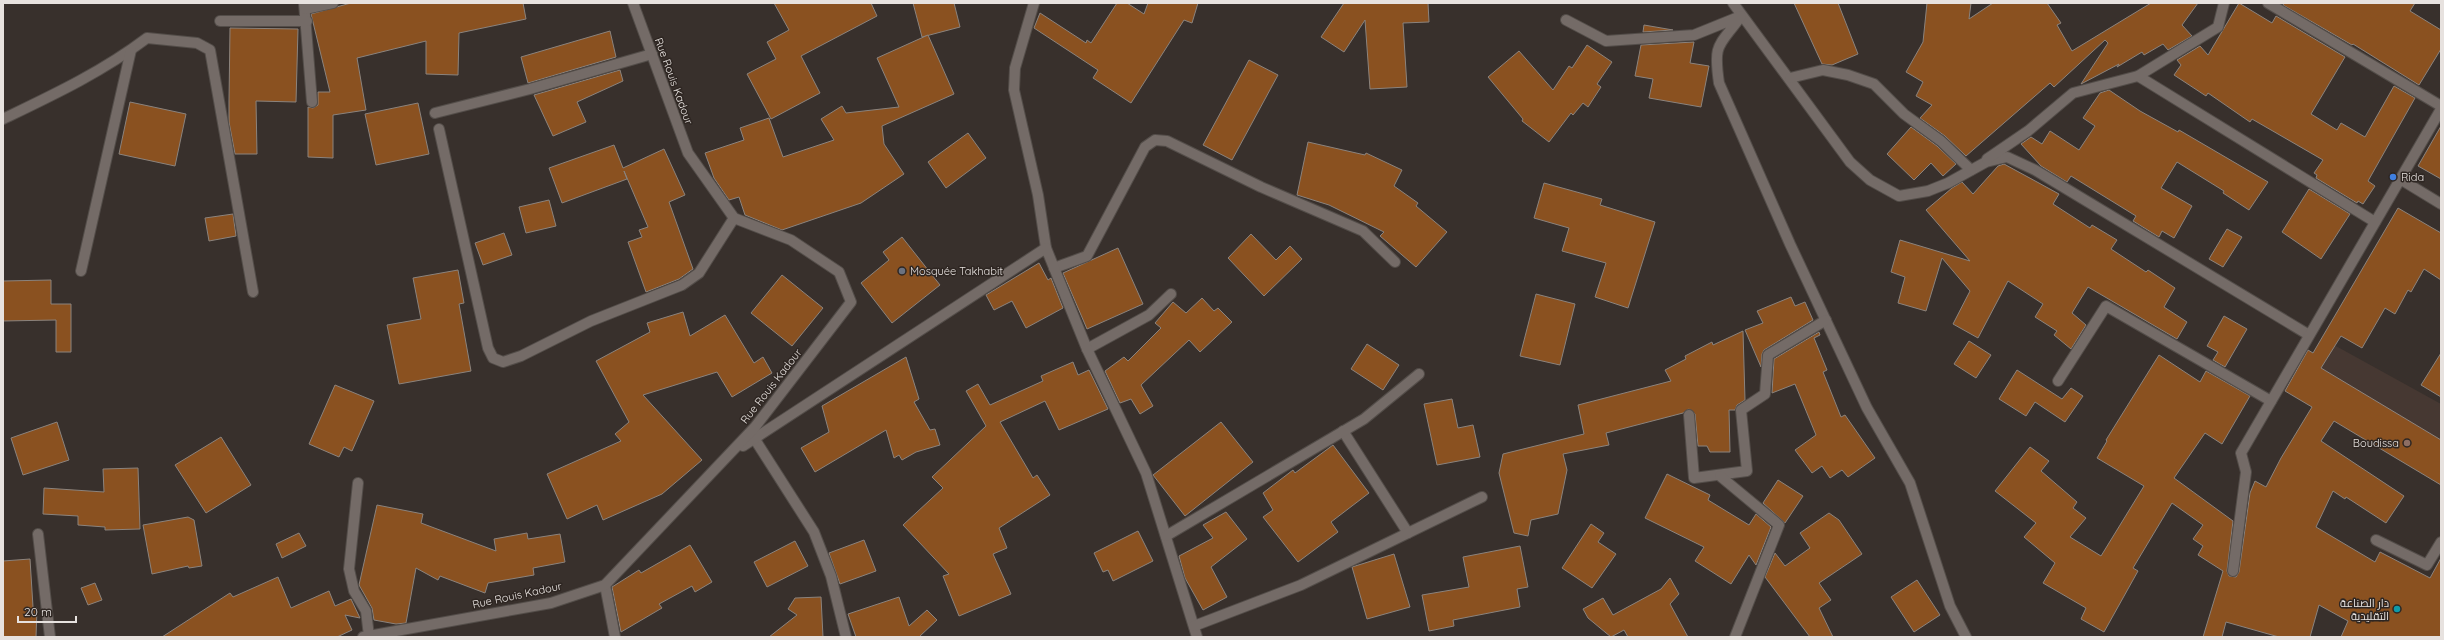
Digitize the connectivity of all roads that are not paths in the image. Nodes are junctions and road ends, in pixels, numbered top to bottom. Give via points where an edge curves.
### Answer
1 (333, 3) edge
2 (633, 3) edge
3 (1034, 3) edge
4 (1733, 3) edge
5 (2224, 3) edge
6 (2268, 3) edge
7 (305, 6) edge
8 (1741, 16) junction
9 (307, 20) junction
10 (1566, 20) dead end
11 (220, 21) dead end
12 (131, 50) junction
13 (652, 54) junction
14 (2138, 76) junction
15 (1790, 78) junction
16 (312, 102) dead end
17 (2441, 106) edge
18 (2441, 109) edge
19 (435, 113) dead end
20 (3, 119) edge
21 (439, 129) dead end
22 (1974, 168) junction
23 (2400, 179) junction
24 (2441, 204) edge
25 (734, 218) junction
26 (2375, 222) junction
27 (1046, 248) junction
28 (1395, 262) dead end
29 (1054, 268) junction
30 (81, 271) dead end
31 (253, 292) dead end
32 (1171, 294) dead end
33 (1826, 320) junction
34 (2310, 335) junction
35 (1087, 349) junction
36 (1419, 374) dead end
37 (2058, 381) dead end
38 (2271, 401) junction
39 (1689, 415) dead end
40 (1343, 431) junction
41 (754, 438) junction
42 (727, 457) junction
43 (1720, 476) junction
44 (358, 483) dead end
45 (1482, 497) dead end
46 (1408, 533) junction
47 (38, 534) dead end
48 (1166, 536) junction
49 (2376, 540) dead end
50 (2441, 542) edge
51 (2233, 571) dead end
52 (605, 585) junction
53 (1194, 626) junction
54 (366, 636) edge
55 (1965, 636) edge
56 (50, 637) edge
57 (615, 637) edge
58 (846, 637) edge
59 (1197, 637) edge
60 (1735, 637) edge

1 - 7 street
2 - 13 street, Rue Rouis Kadour
3 - 27 street via 1015,68 1014,90 1038,195
4 - 8 street
5 - 14 street via 2218,27
6 - 17 street
7 - 9 street
8 - 10 street via 1694,35 1606,41
8 - 15 street
8 - 33 street via 1718,45 1716,60 1719,83
9 - 11 street
9 - 16 street
12 - 20 street via 119,60 64,90
12 - 30 street
12 - 31 street via 147,38 197,43 210,50
13 - 19 street
13 - 25 street, Rue Rouis Kadour via 688,153
14 - 22 street via 2073,93 2028,131
14 - 26 street
15 - 22 street via 1823,70 1874,84 1904,114
15 - 22 street via 1850,162 1870,180 1899,196 1928,191
18 - 23 street
21 - 25 street via 488,348 493,358 503,362 521,356 592,321 682,285 699,273
22 - 34 street via 2007,157 2035,170
23 - 24 street
23 - 26 street
25 - 42 street, Rue Rouis Kadour via 791,240 840,272 851,302 755,427
26 - 34 street
27 - 29 street
27 - 41 street
28 - 29 street via 1363,231 1261,187 1167,141 1155,140 1145,147 1088,256
29 - 35 street
32 - 35 street via 1149,315
33 - 43 street via 1768,355 1765,394 1741,410 1747,471
33 - 55 street via 1867,408 1910,483 1950,606
34 - 38 street
35 - 48 street via 1146,473
36 - 40 street via 1364,419
37 - 38 street via 2106,306
38 - 51 street via 2241,453 2246,472
39 - 43 street via 1694,478
40 - 46 street
40 - 48 street
41 - 42 street
41 - 58 street via 814,532 831,576
42 - 52 street, Rue Rouis Kadour
43 - 60 street via 1779,525
44 - 54 street via 349,569 354,590 366,611
45 - 46 street
46 - 53 street via 1301,585
47 - 56 street
48 - 53 street
49 - 50 street via 2427,565
52 - 54 street, Rue Rouis Kadour via 551,603
52 - 57 street
53 - 59 street

